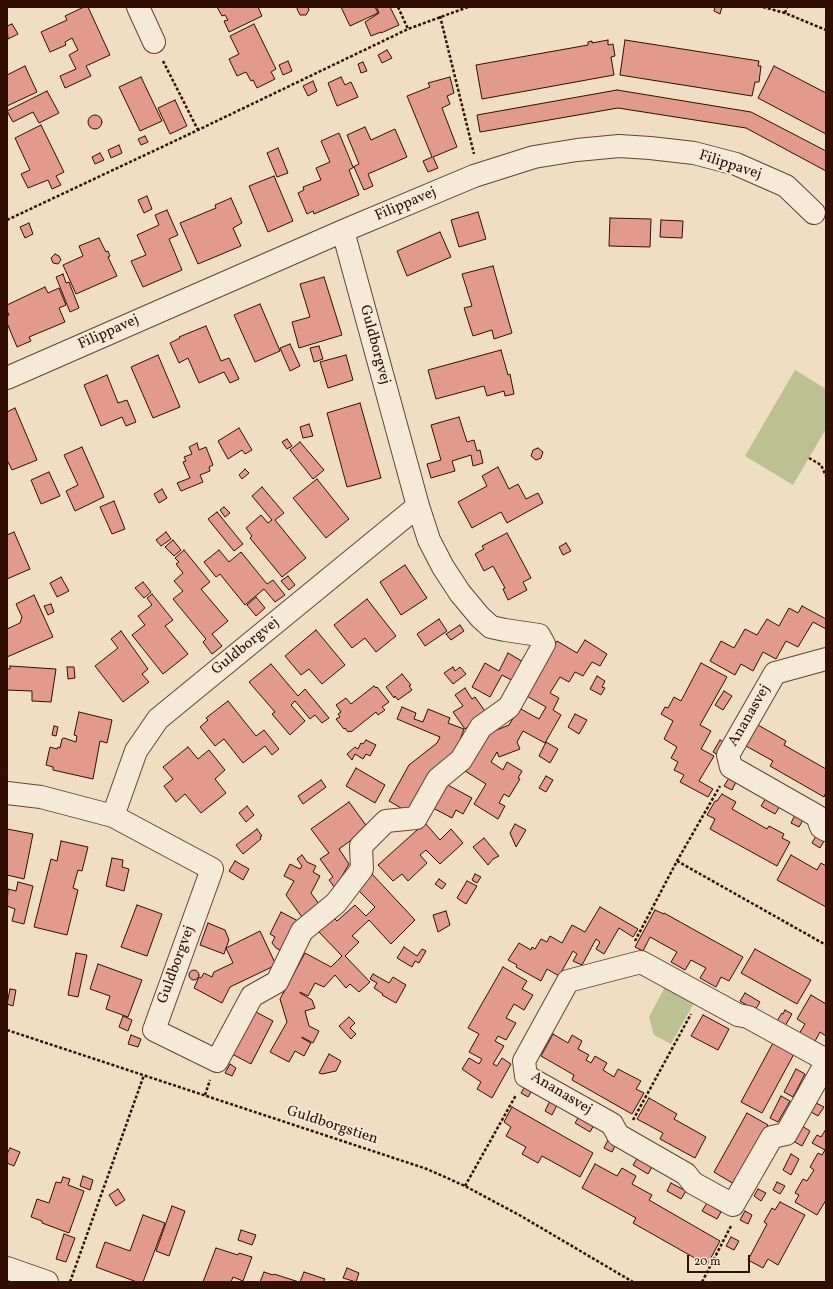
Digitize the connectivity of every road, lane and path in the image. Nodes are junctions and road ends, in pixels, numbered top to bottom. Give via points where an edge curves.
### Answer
1 (138, 7) edge
2 (398, 7) edge
3 (468, 7) edge
4 (763, 7) edge
5 (787, 7) edge
6 (785, 13) junction
7 (440, 16) junction
8 (408, 29) junction
9 (826, 30) edge
10 (154, 42) joint
11 (198, 130) junction
12 (479, 174) junction
13 (814, 213) dead end
14 (7, 220) edge
15 (343, 231) junction
16 (7, 378) edge
17 (809, 458) dead end
18 (826, 476) edge
19 (418, 506) junction
20 (826, 659) edge
21 (731, 767) junction
22 (7, 793) edge
23 (113, 816) junction
24 (826, 830) edge
25 (677, 862) junction
26 (826, 945) edge
27 (622, 967) junction
28 (702, 995) junction
29 (7, 1030) edge
30 (826, 1060) edge
31 (826, 1063) edge
32 (144, 1075) junction
33 (526, 1076) junction
34 (624, 1138) junction
35 (465, 1186) junction
36 (733, 1205) junction
37 (7, 1268) edge
38 (47, 1282) edge
39 (70, 1282) edge
40 (633, 1282) edge
41 (702, 1282) edge

1 - 10 street
2 - 8 path
3 - 7 path
4 - 6 path
5 - 6 path
6 - 9 path
7 - 8 path
7 - 12 path
8 - 11 path
10 - 11 path
11 - 14 path
12 - 13 street, Filippavej via 534,157 577,150 619,146 694,153 736,164 786,186
12 - 15 street, Filippavej
15 - 16 street, Filippavej
15 - 19 street, Guldborgvej
17 - 18 path via 821,465
19 - 23 street, Guldborgvej via 158,719 136,751
19 - 23 street, Guldborgvej via 429,540 443,567 460,594 480,617 491,627 539,635 544,644 509,707 481,727 462,760 438,779 416,818 386,821 361,846 362,869 336,903 302,931 277,982 252,996 217,1061 154,1030 212,869
20 - 21 street, Ananasvej via 775,673 728,755
21 - 24 street, Ananasvej via 817,816 821,827
21 - 25 path
22 - 23 street, Guldborgvej via 41,797
25 - 26 path
25 - 27 path
27 - 28 street, Ananasvej via 641,962
27 - 33 street, Ananasvej via 568,981 524,1061
28 - 30 street, Ananasvej
28 - 34 path
29 - 32 path, Guldborgstien
31 - 36 street via 786,1134 772,1137
32 - 35 path, Guldborgstien via 427,1169
32 - 39 path
33 - 34 street, Ananasvej via 612,1124 618,1135
33 - 35 path
34 - 36 street, Ananasvej via 686,1174 693,1183
35 - 40 path, Guldborgstien
36 - 41 path via 733,1222
37 - 38 street

